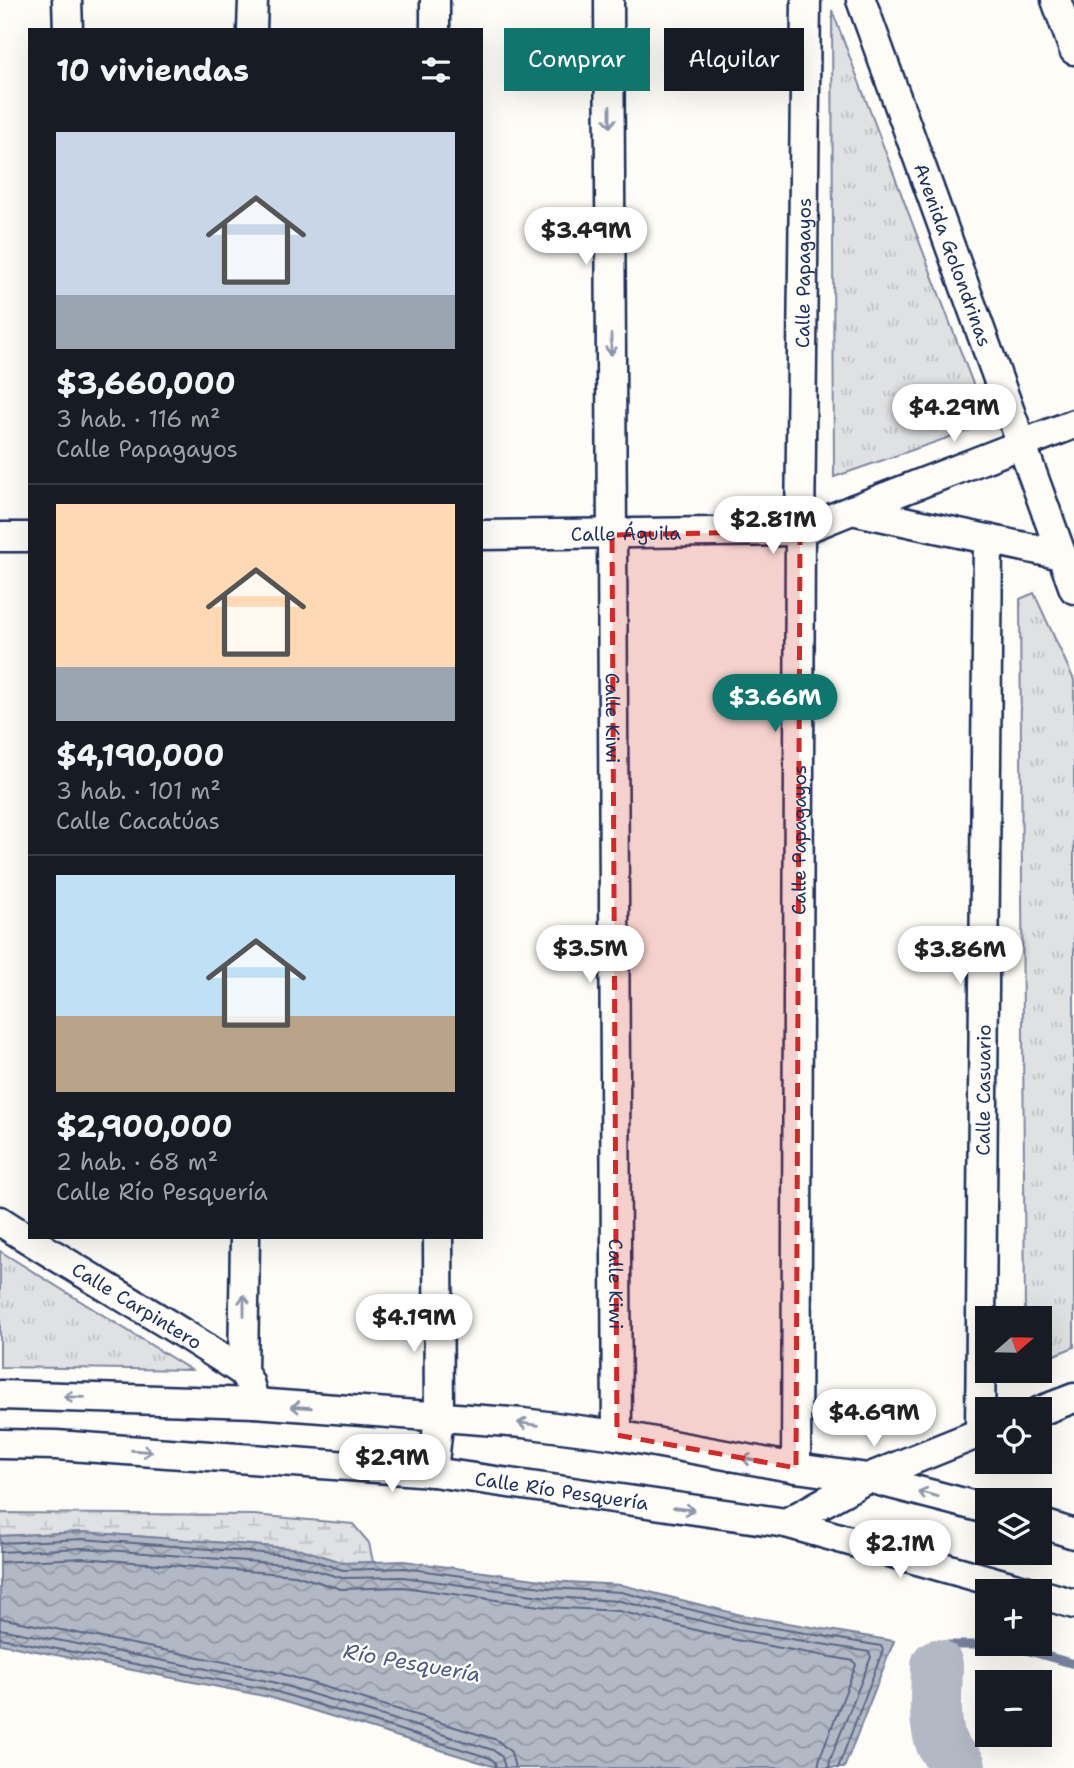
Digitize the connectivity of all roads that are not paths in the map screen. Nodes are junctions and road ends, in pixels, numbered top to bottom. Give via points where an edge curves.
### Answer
1 (68, 0) edge
2 (253, 0) edge
3 (435, 0) edge
4 (609, 0) edge
5 (806, 0) edge
6 (861, 0) edge
7 (1056, 0) edge
8 (68, 28) edge
9 (252, 28) edge
10 (435, 28) edge
11 (1074, 50) edge
12 (1074, 424) edge
13 (1022, 443) junction
14 (852, 510) junction
15 (800, 531) junction
16 (483, 535) edge
17 (612, 535) junction
18 (0, 537) edge
19 (28, 537) edge
20 (988, 539) junction
21 (1062, 555) junction
22 (1074, 589) edge
23 (0, 1221) edge
24 (28, 1234) edge
25 (40, 1239) edge
26 (245, 1239) edge
27 (438, 1239) edge
28 (66, 1251) edge
29 (243, 1372) junction
30 (0, 1395) edge
31 (984, 1397) edge
32 (1074, 1398) edge
33 (255, 1404) junction
34 (1052, 1406) edge
35 (439, 1416) junction
36 (617, 1435) junction
37 (975, 1436) edge
38 (0, 1444) edge
39 (796, 1468) junction
40 (433, 1472) junction
41 (868, 1478) junction
42 (975, 1506) edge
43 (786, 1522) junction
44 (1052, 1527) edge
45 (1074, 1534) edge
46 (985, 1579) edge
47 (1052, 1598) edge
48 (1074, 1604) edge

1 - 8 street
2 - 9 street
3 - 10 street
4 -> 17 street, Calle Kiwi
5 - 15 street, Calle Papagayos
6 - 13 street, Avenida Golondrinas
7 - 11 street
12 - 13 street, Calle Águila
13 - 14 street, Calle Águila
13 - 21 street, Avenida Golondrinas
14 - 15 street, Calle Águila
14 - 20 street
15 - 17 street, Calle Águila
15 - 39 street, Calle Papagayos
16 - 17 street, Calle Águila
17 - 36 street, Calle Kiwi
18 - 19 street
20 - 21 street
20 - 31 street, Calle Casuario
21 - 22 street, Avenida Golondrinas
23 - 24 street, Calle Carpintero
25 - 28 street, Calle Carpintero
29 -> 26 street
27 - 35 street
28 - 29 street, Calle Carpintero
29 - 33 street
33 -> 30 street
32 - 34 street
35 -> 33 street
36 -> 35 street
35 - 40 street
39 -> 36 street
37 - 41 street
38 -> 40 street, Calle Río Pesquería
39 - 41 street
40 -> 43 street, Calle Río Pesquería
42 -> 41 street
41 - 43 street
43 - 46 street, Calle Río Pesquería
44 - 45 street
47 - 48 street

